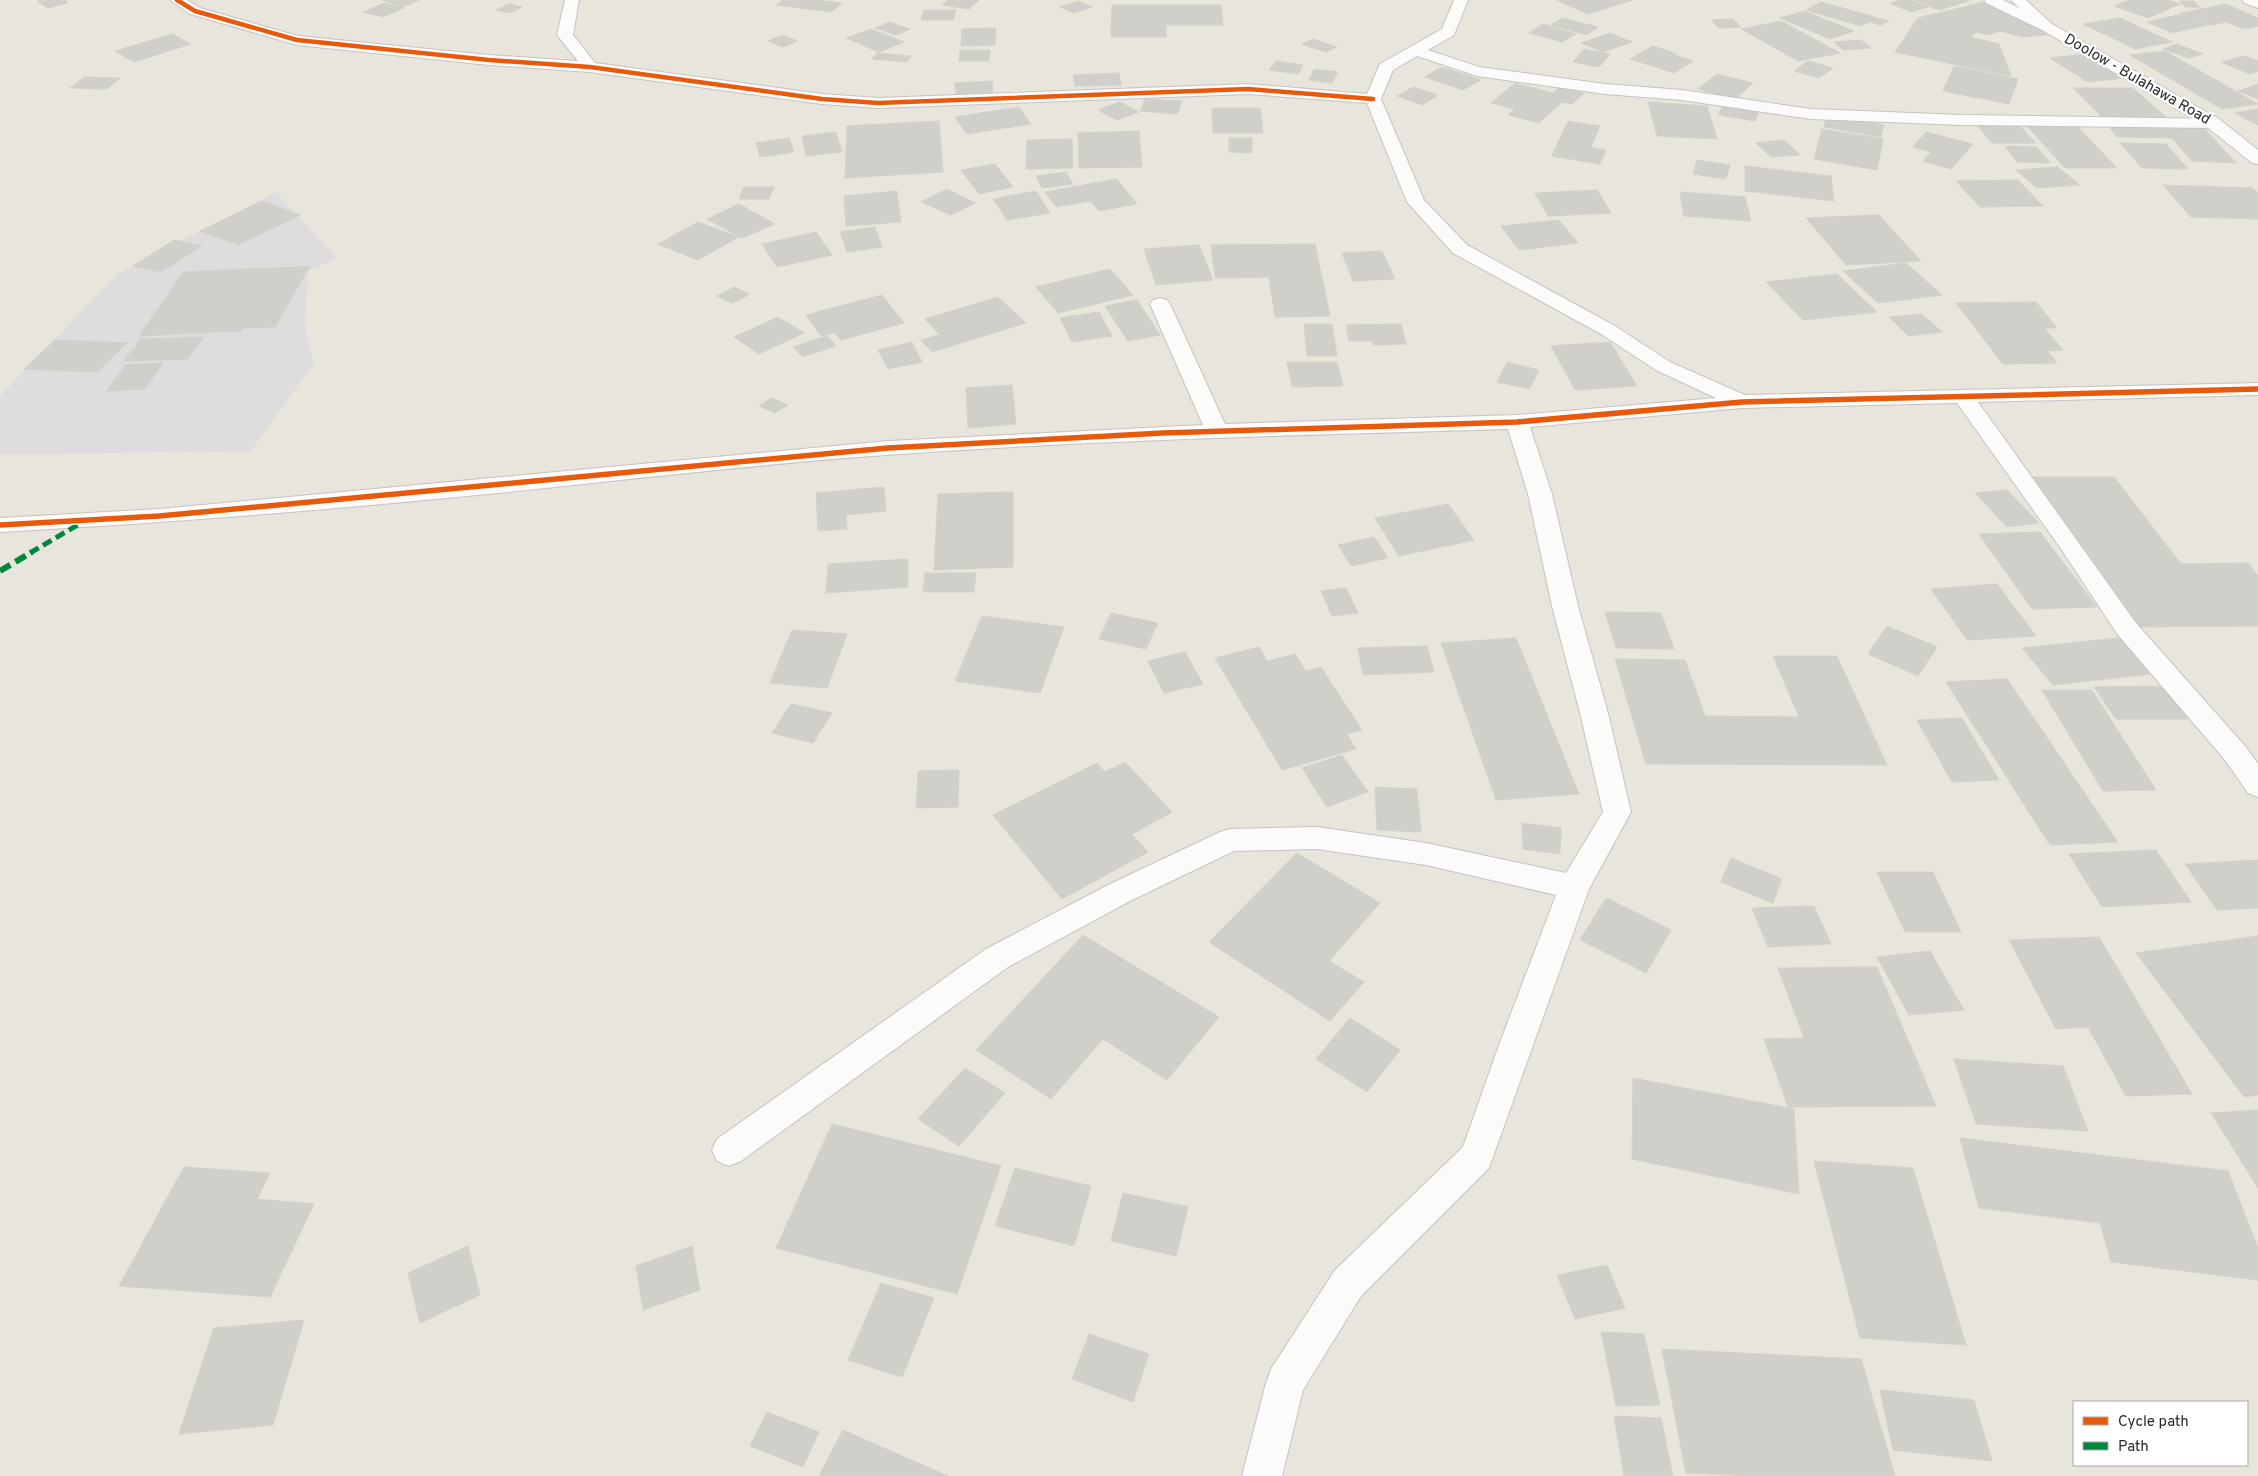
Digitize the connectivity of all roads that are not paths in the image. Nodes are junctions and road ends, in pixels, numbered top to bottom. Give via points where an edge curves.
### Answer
1 (177, 0) edge
2 (572, 0) edge
3 (1461, 0) edge
4 (1990, 0) edge
5 (2018, 0) edge
6 (2248, 0) edge
7 (2258, 4) edge
8 (2047, 27) junction
9 (1414, 50) junction
10 (590, 67) junction
11 (1374, 99) junction
12 (2213, 123) junction
13 (2258, 159) edge
14 (1160, 304) dead end
15 (2258, 388) edge
16 (1964, 398) junction
17 (1742, 402) junction
18 (1517, 422) junction
19 (1217, 432) junction
20 (0, 526) edge
21 (2258, 786) edge
22 (1574, 886) junction
23 (729, 1150) dead end
24 (1262, 1476) edge

1 - 10 street via 195,12 297,40 442,56
2 - 10 street via 565,35
3 - 9 street via 1449,32
4 - 8 street
5 - 8 street, Doolow - Bulahawa Road
6 - 7 street
8 - 12 street, Doolow - Bulahawa Road
9 - 11 street via 1386,67
9 - 12 street via 1478,71 1811,114 1962,120
10 - 11 street via 822,100 878,103 1248,89
11 - 17 street via 1416,202 1460,249 1608,330 1663,366
12 - 13 street, Doolow - Bulahawa Road
14 - 19 street
15 - 16 street
16 - 17 street
16 - 21 street via 2127,630 2235,753
17 - 18 street
18 - 19 street
18 - 22 street via 1540,494 1617,812
19 - 20 street via 878,449 159,516
22 - 23 street via 1426,854 1317,838 1230,840 1119,892 997,958
22 - 24 street via 1476,1157 1348,1282 1285,1383

